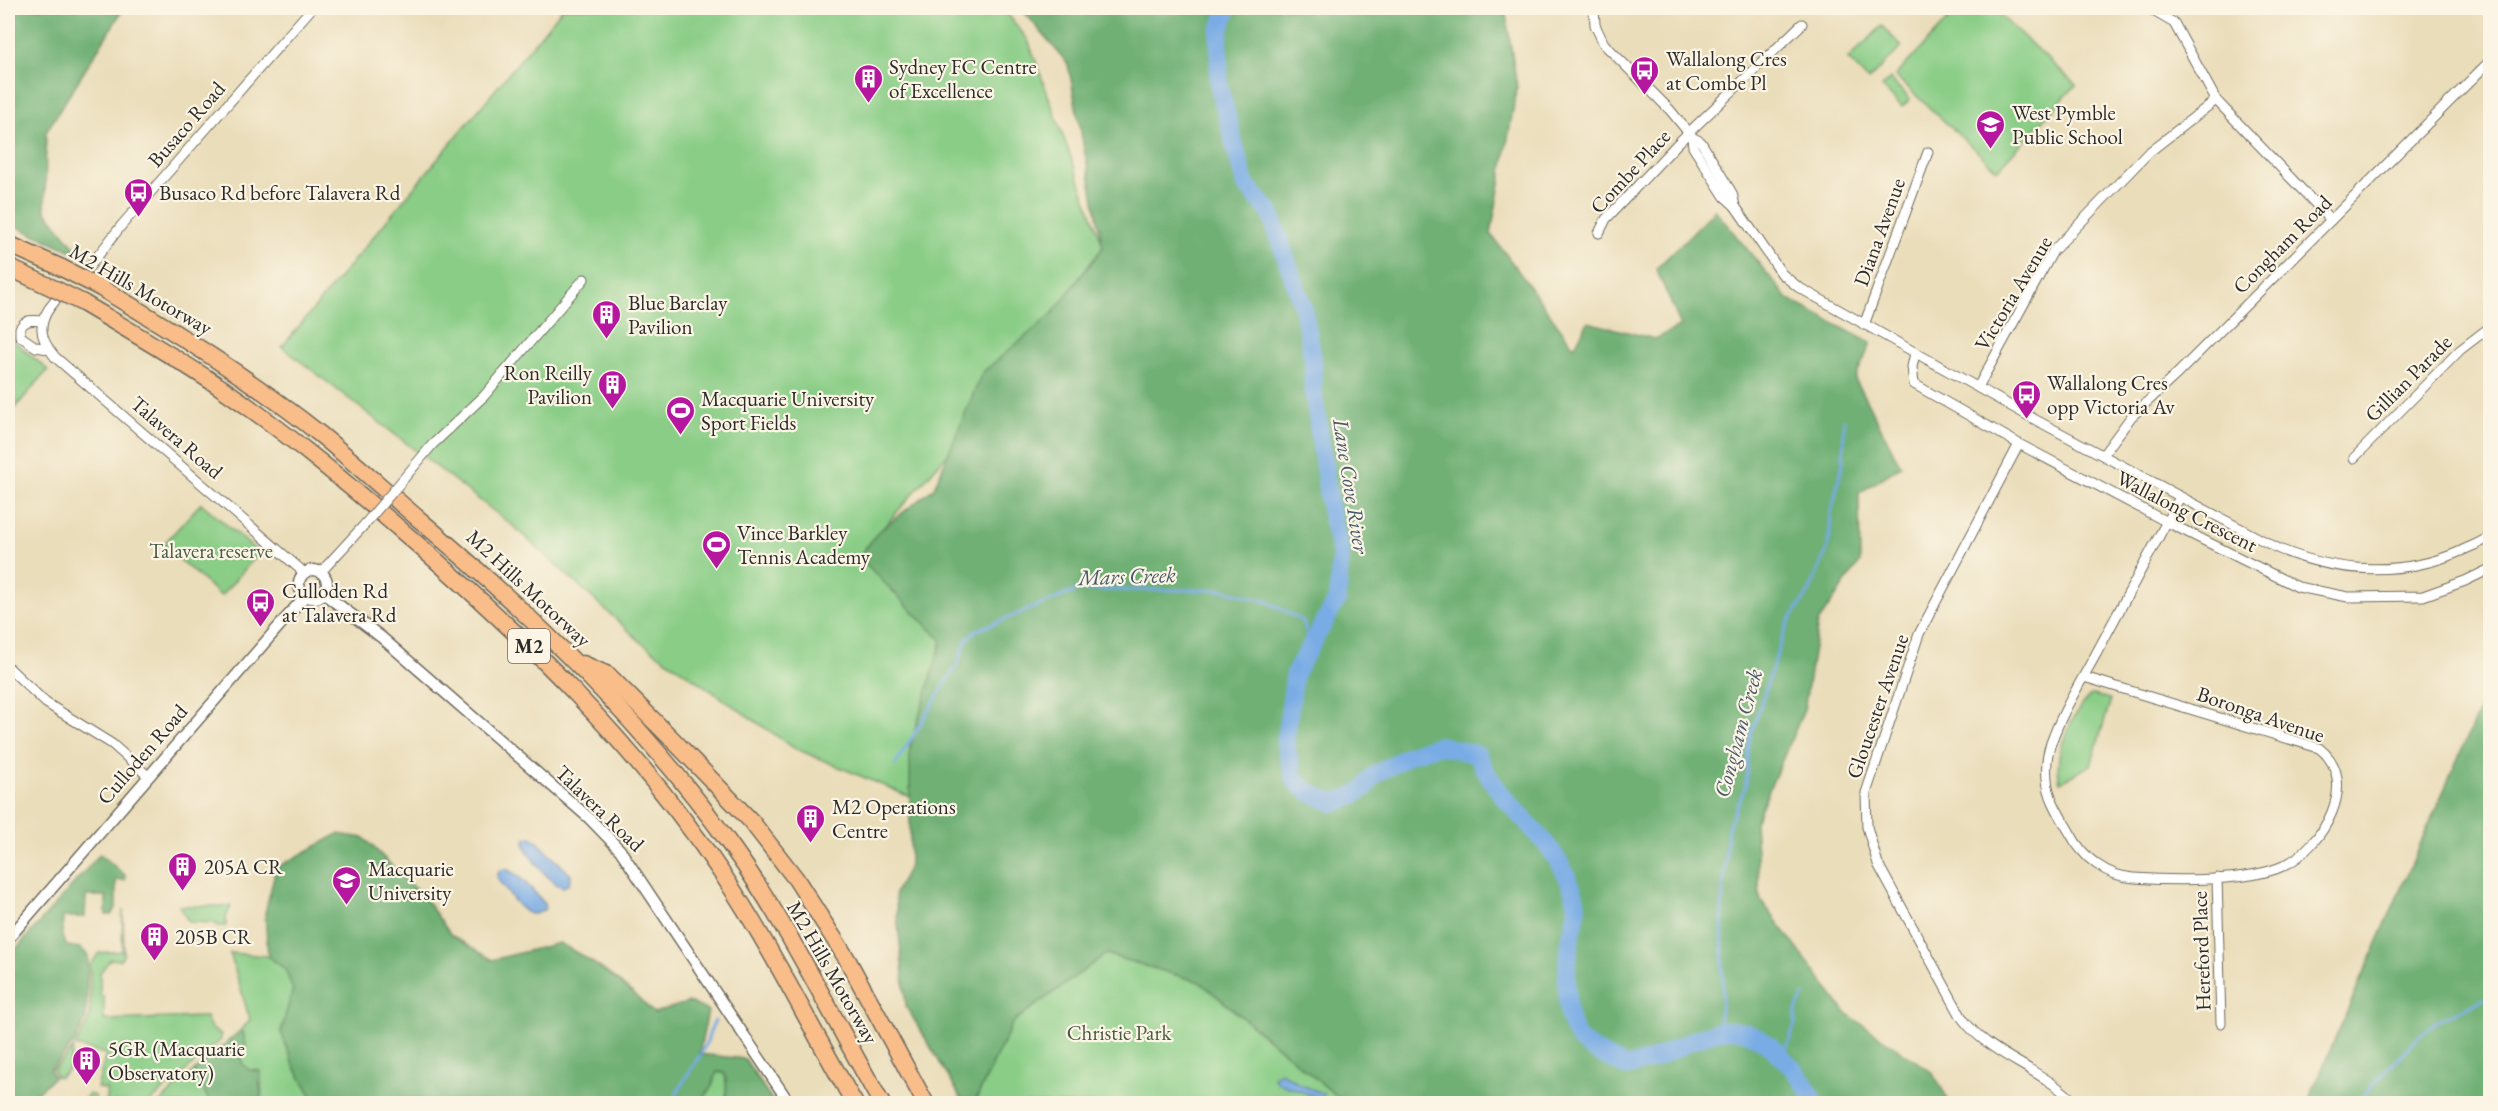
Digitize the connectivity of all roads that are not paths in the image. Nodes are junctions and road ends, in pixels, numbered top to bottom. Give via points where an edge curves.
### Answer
1 (312, 8) edge
2 (1594, 8) edge
3 (2148, 8) edge
4 (1802, 24) dead end
5 (2490, 61) edge
6 (2216, 100) junction
7 (1691, 136) junction
8 (1928, 152) dead end
9 (2331, 220) junction
10 (1599, 233) dead end
11 (8, 244) edge
12 (90, 266) dead end
13 (8, 267) edge
14 (584, 279) dead end
15 (55, 295) junction
16 (42, 321) junction
17 (1864, 325) junction
18 (2490, 327) edge
19 (48, 349) junction
20 (1916, 353) junction
21 (1978, 387) junction
22 (2019, 444) junction
23 (2103, 456) junction
24 (2354, 458) dead end
25 (2180, 498) junction
26 (2167, 522) junction
27 (2490, 536) edge
28 (2490, 568) edge
29 (321, 572) junction
30 (304, 574) junction
31 (323, 593) junction
32 (306, 595) junction
33 (577, 662) junction
34 (8, 667) edge
35 (2084, 676) junction
36 (148, 776) junction
37 (2217, 878) junction
38 (8, 939) edge
39 (2221, 1023) dead end
40 (790, 1104) edge
41 (855, 1104) edge
42 (882, 1104) edge
43 (926, 1104) edge
44 (2076, 1104) edge

1 - 12 street, Busaco Road
2 - 7 street, Wallalong Crescent via 1595,26 1604,44
3 - 6 street via 2174,23
4 - 7 street, Combe Place
5 - 9 street, Congham Road
6 - 9 street
6 - 21 street, Victoria Avenue via 2148,153 2053,251
7 - 10 street, Combe Place via 1679,142 1606,219
7 - 17 street, Wallalong Crescent via 1693,147 1725,197 1790,282
8 - 17 street, Diana Avenue
9 - 23 street, Congham Road via 2131,417
11 - 33 highway, M2 Hills Motorway / M2, bridge via 101,288 234,371 320,435 464,557
13 - 15 highway, M2 Hills Motorway / M2
14 - 29 street, bridge via 484,396 432,445
15 - 16 street
15 - 41 highway, M2 Hills Motorway / M2, bridge via 83,303 222,389 308,450 527,643 656,785 725,879
16 - 19 street via 42,338
16 - 19 street, Talavera Road via 24,322 20,336 36,347
17 - 20 street, Wallalong Crescent
18 - 24 street, Gillian Parade via 2460,350
19 - 30 street, Talavera Road
20 - 21 street, Wallalong Crescent
20 - 22 street, Wallalong Crescent via 1912,367 1914,384
21 - 23 street, Wallalong Crescent
22 - 26 street, Wallalong Crescent
22 - 44 street, Gloucester Avenue via 1919,634 1866,793 1867,827 1878,864 1972,1032 2053,1083
23 - 25 street, Wallalong Crescent
25 - 26 street, Boronga Avenue
25 - 27 street, Wallalong Crescent via 2296,556 2352,568 2416,566
26 - 28 street, Wallalong Crescent via 2298,587 2348,597 2423,596
26 - 35 street, Boronga Avenue
29 - 30 street via 310,570
29 - 31 street via 327,585
30 - 32 street via 300,582
31 - 32 street via 316,597
31 - 40 street, Talavera Road via 381,637 589,818 620,850
32 - 36 street, Culloden Road
33 - 42 highway, M2 Hills Motorway / M2 via 671,768 735,850 808,969
33 - 43 highway, M2 via 608,675 751,821 823,919
34 - 36 street via 46,704 112,744
35 - 37 street, Boronga Avenue via 2050,745 2047,769 2048,789 2077,845 2105,870 2123,876
35 - 37 street, Boronga Avenue via 2319,748 2328,755 2337,790 2328,820 2312,844 2302,855 2276,869
36 - 38 street, Culloden Road
37 - 39 street, Hereford Place

